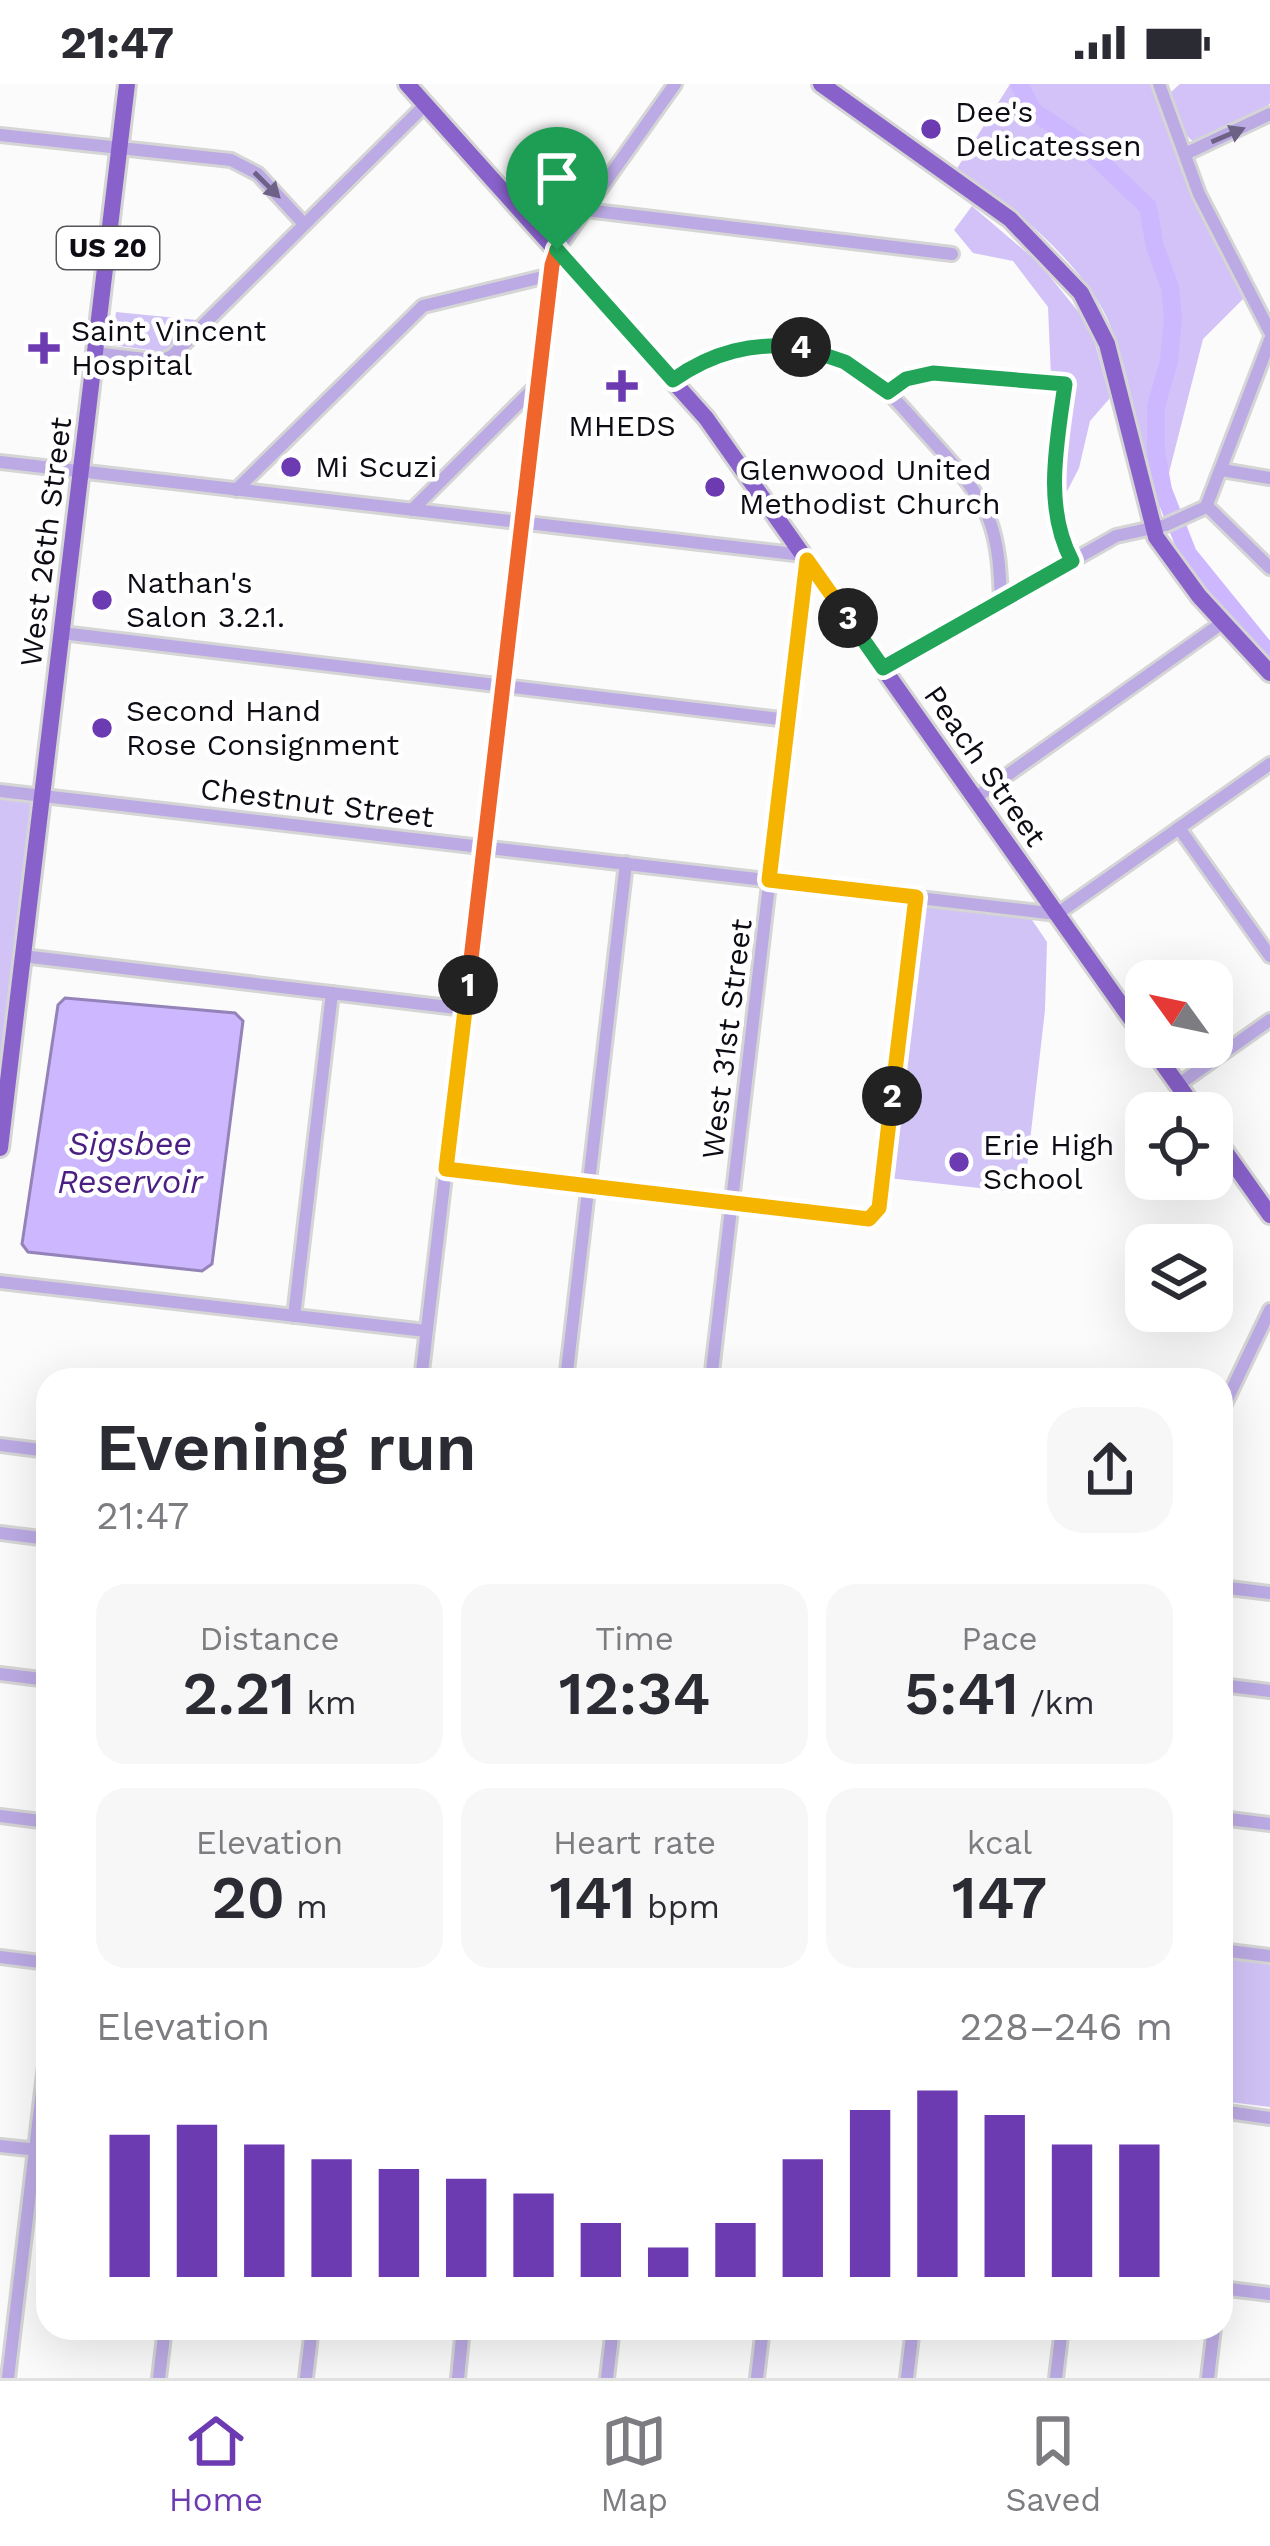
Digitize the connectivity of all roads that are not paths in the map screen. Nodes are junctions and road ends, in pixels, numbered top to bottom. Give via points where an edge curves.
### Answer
1 (127, 84) edge
2 (407, 84) edge
3 (676, 84) edge
4 (821, 84) edge
5 (1164, 86) edge
6 (426, 104) junction
7 (1269, 116) edge
8 (0, 135) edge
9 (120, 148) junction
10 (1185, 154) junction
11 (586, 210) junction
12 (304, 224) junction
13 (557, 250) junction
14 (952, 254) dead end
15 (551, 275) junction
16 (1270, 336) edge
17 (95, 353) junction
18 (673, 380) junction
19 (538, 384) junction
20 (888, 392) junction
21 (0, 462) edge
22 (1222, 470) junction
23 (81, 472) junction
24 (1270, 478) edge
25 (236, 490) junction
26 (1207, 506) junction
27 (412, 510) junction
28 (522, 523) junction
29 (1160, 526) junction
30 (805, 558) junction
31 (1072, 561) junction
32 (1270, 568) edge
33 (1001, 601) junction
34 (1222, 623) junction
35 (62, 633) junction
36 (883, 668) junction
37 (1270, 673) edge
38 (502, 686) junction
39 (788, 720) junction
40 (1270, 764) edge
41 (0, 790) edge
42 (42, 796) junction
43 (975, 798) junction
44 (1179, 828) junction
45 (484, 847) junction
46 (626, 863) junction
47 (769, 880) junction
48 (916, 897) junction
49 (1057, 914) junction
50 (22, 956) junction
51 (1270, 956) edge
52 (332, 993) junction
53 (465, 1009) junction
54 (1125, 1009) edge
55 (1270, 1020) edge
56 (1166, 1068) edge
57 (1178, 1085) junction
58 (1183, 1092) edge
59 (0, 1148) edge
60 (1233, 1163) edge
61 (446, 1169) junction
62 (589, 1188) junction
63 (733, 1203) junction
64 (1270, 1215) edge
65 (0, 1282) edge
66 (1270, 1310) edge
67 (295, 1316) junction
68 (426, 1331) junction
69 (422, 1368) edge
70 (567, 1368) edge
71 (712, 1368) edge
72 (1233, 1387) edge
73 (0, 1445) edge
74 (36, 1450) edge
75 (0, 1533) edge
76 (36, 1538) edge
77 (1233, 1588) edge
78 (1270, 1593) edge
79 (0, 1674) edge
80 (36, 1678) edge
81 (1233, 1686) edge
82 (1270, 1691) edge
83 (0, 1816) edge
84 (1233, 1819) edge
85 (36, 1820) edge
86 (1270, 1824) edge
87 (1233, 1951) edge
88 (1270, 1956) edge
89 (0, 1957) edge
90 (36, 1962) edge
91 (1233, 2112) edge
92 (1270, 2117) edge
93 (0, 2146) edge
94 (36, 2150) edge
95 (36, 2185) edge
96 (1233, 2289) edge
97 (1270, 2294) edge
98 (164, 2340) edge
99 (311, 2340) edge
100 (462, 2340) edge
101 (612, 2340) edge
102 (762, 2340) edge
103 (912, 2340) edge
104 (1061, 2340) edge
105 (1213, 2340) edge
106 (8, 2378) edge
107 (159, 2378) edge
108 (306, 2378) edge
109 (458, 2378) edge
110 (607, 2378) edge
111 (757, 2378) edge
112 (907, 2378) edge
113 (1056, 2378) edge
114 (1208, 2378) edge

1 - 9 main road, West 26th Street / US 20
2 - 6 main road, Peach Street
3 - 11 street
4 - 29 main road via 1010,219 1081,292 1107,344
5 - 10 street
6 - 12 street
6 - 13 main road, Peach Street
10 -> 7 street
8 - 9 street
9 -> 12 street via 240,163
9 - 17 main road, West 26th Street / US 20
10 - 16 street
11 - 13 street
11 - 14 street
12 - 17 street via 169,358
13 - 15 street
13 - 18 main road, Peach Street
15 - 19 street
15 - 25 street via 423,306
16 - 22 street
17 - 23 main road, West 26th Street / US 20
18 - 20 street via 729,350 788,346 845,362
18 - 30 main road, Peach Street
19 - 27 street
19 - 28 street
20 - 31 street via 933,373 1065,384 1053,478
20 - 33 street via 982,505 997,548
21 - 23 street
22 - 24 street
22 - 26 street
23 - 25 street
23 - 35 main road, West 26th Street / US 20
25 - 27 street
26 - 29 street
26 - 32 street
27 - 28 street
28 - 30 street
28 - 38 street
29 - 31 street via 1124,532
29 - 34 main road via 1175,564
30 - 36 main road, Peach Street
30 - 39 street, West 31st Street
31 - 33 street
33 - 36 street
34 - 37 main road
34 - 43 street
35 - 38 street
35 - 42 main road, West 26th Street / US 20
36 - 43 main road, Peach Street
38 - 39 street
38 - 45 street
39 - 47 street, West 31st Street
40 - 44 street
41 - 42 street, Chestnut Street
42 - 45 street, Chestnut Street
42 - 50 main road, West 26th Street / US 20
43 - 49 main road, Peach Street
44 - 49 street
44 - 51 street
45 - 46 street, Chestnut Street
45 - 53 street
46 - 47 street, Chestnut Street
46 - 62 street
47 - 48 street, Chestnut Street
47 - 63 street, West 31st Street
48 - 49 street, Chestnut Street
48 - 63 street via 876,1214
49 - 54 main road, Peach Street
50 - 52 street
50 - 59 main road, West 26th Street / US 20
52 - 53 street
52 - 67 street
53 - 61 street
55 - 57 street
56 - 57 main road, Peach Street
57 - 58 main road, Peach Street
60 - 64 main road
61 - 62 street
61 - 68 street
62 - 63 street
62 - 70 street
63 - 71 street, West 31st Street
65 - 67 street
66 - 72 street
67 - 68 street
68 - 69 street
73 - 74 street
75 - 76 street
77 - 78 street
79 - 80 street
81 - 82 street
83 - 85 street
84 - 86 street
87 - 88 street
89 - 90 street
91 - 92 street
93 - 94 street
95 - 106 street
96 - 97 street
98 - 107 street
99 - 108 street
100 - 109 street
101 - 110 street
102 - 111 street
103 - 112 street
104 - 113 street
105 - 114 street

